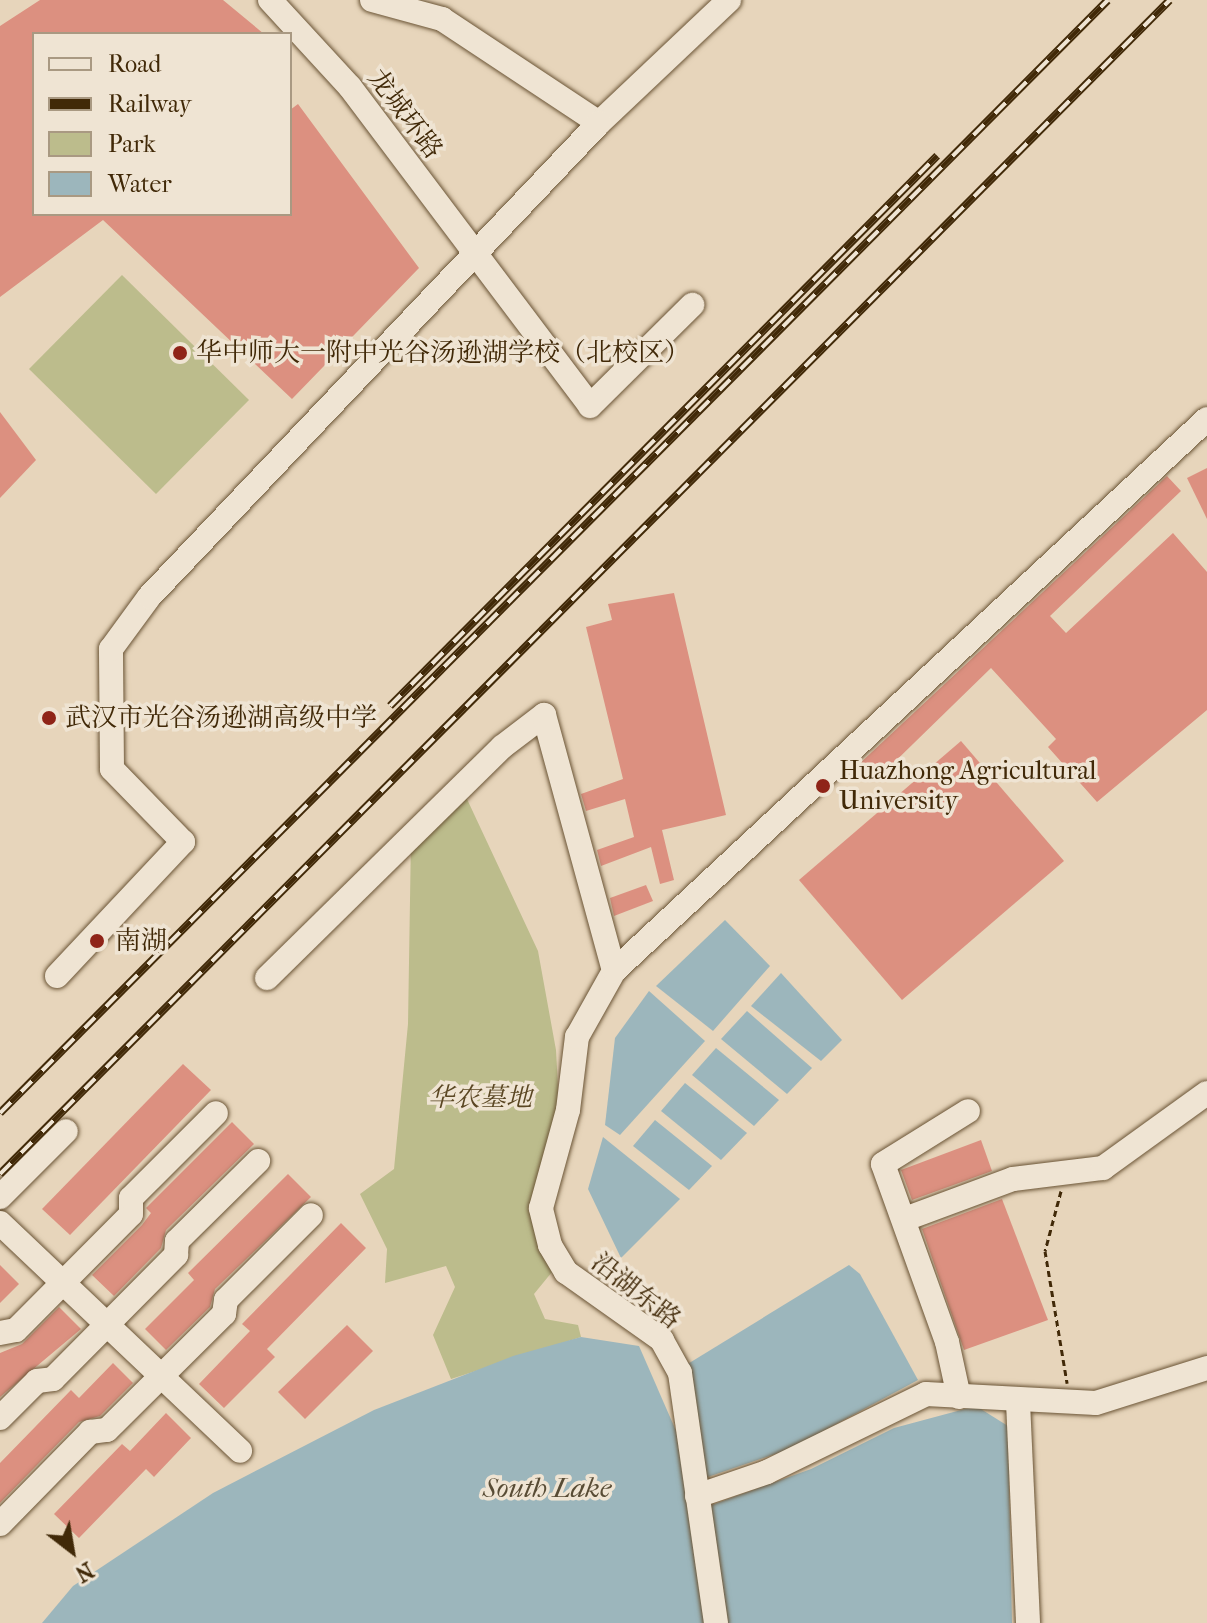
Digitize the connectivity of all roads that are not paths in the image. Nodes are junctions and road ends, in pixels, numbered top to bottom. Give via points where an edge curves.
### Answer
1 (270, 0) edge
2 (372, 0) edge
3 (729, 0) edge
4 (599, 123) junction
5 (481, 264) junction
6 (692, 305) dead end
7 (1207, 419) edge
8 (614, 971) junction
9 (57, 976) dead end
10 (267, 978) dead end
11 (1207, 1093) edge
12 (968, 1111) dead end
13 (216, 1113) dead end
14 (66, 1131) dead end
15 (258, 1161) dead end
16 (0, 1197) edge
17 (311, 1215) dead end
18 (905, 1219) junction
19 (0, 1223) edge
20 (63, 1283) junction
21 (107, 1324) junction
22 (0, 1333) edge
23 (1207, 1368) edge
24 (162, 1376) junction
25 (959, 1397) junction
26 (1018, 1402) junction
27 (0, 1418) edge
28 (240, 1451) dead end
29 (697, 1496) junction
30 (0, 1524) edge
31 (716, 1623) edge
32 (1028, 1623) edge

1 - 5 street, 龙城环路 via 350,87
2 - 4 street via 442,19
3 - 4 street
4 - 5 street
5 - 6 street, 龙城环路 via 590,406
5 - 9 street via 149,597 111,649 112,769 183,842
7 - 8 street, 沿湖东路
8 - 10 street via 544,715 502,747
8 - 29 street, 沿湖东路 via 577,1037 568,1110 541,1208 550,1245 566,1272 662,1340 680,1373
11 - 18 street via 1103,1168 1075,1176 1013,1179
12 - 18 street via 883,1164
13 - 20 street via 131,1198 131,1214
14 - 16 street
15 - 21 street via 177,1241 176,1255
17 - 24 street
18 - 25 street
19 - 20 street
20 - 21 street
20 - 22 street via 16,1330
21 - 24 street
21 - 27 street via 53,1379 37,1381
23 - 26 street via 1096,1403
24 - 28 street
24 - 30 street via 107,1430 90,1432
25 - 26 street
25 - 29 street via 926,1394 767,1472
26 - 32 street
29 - 31 street, 沿湖东路

